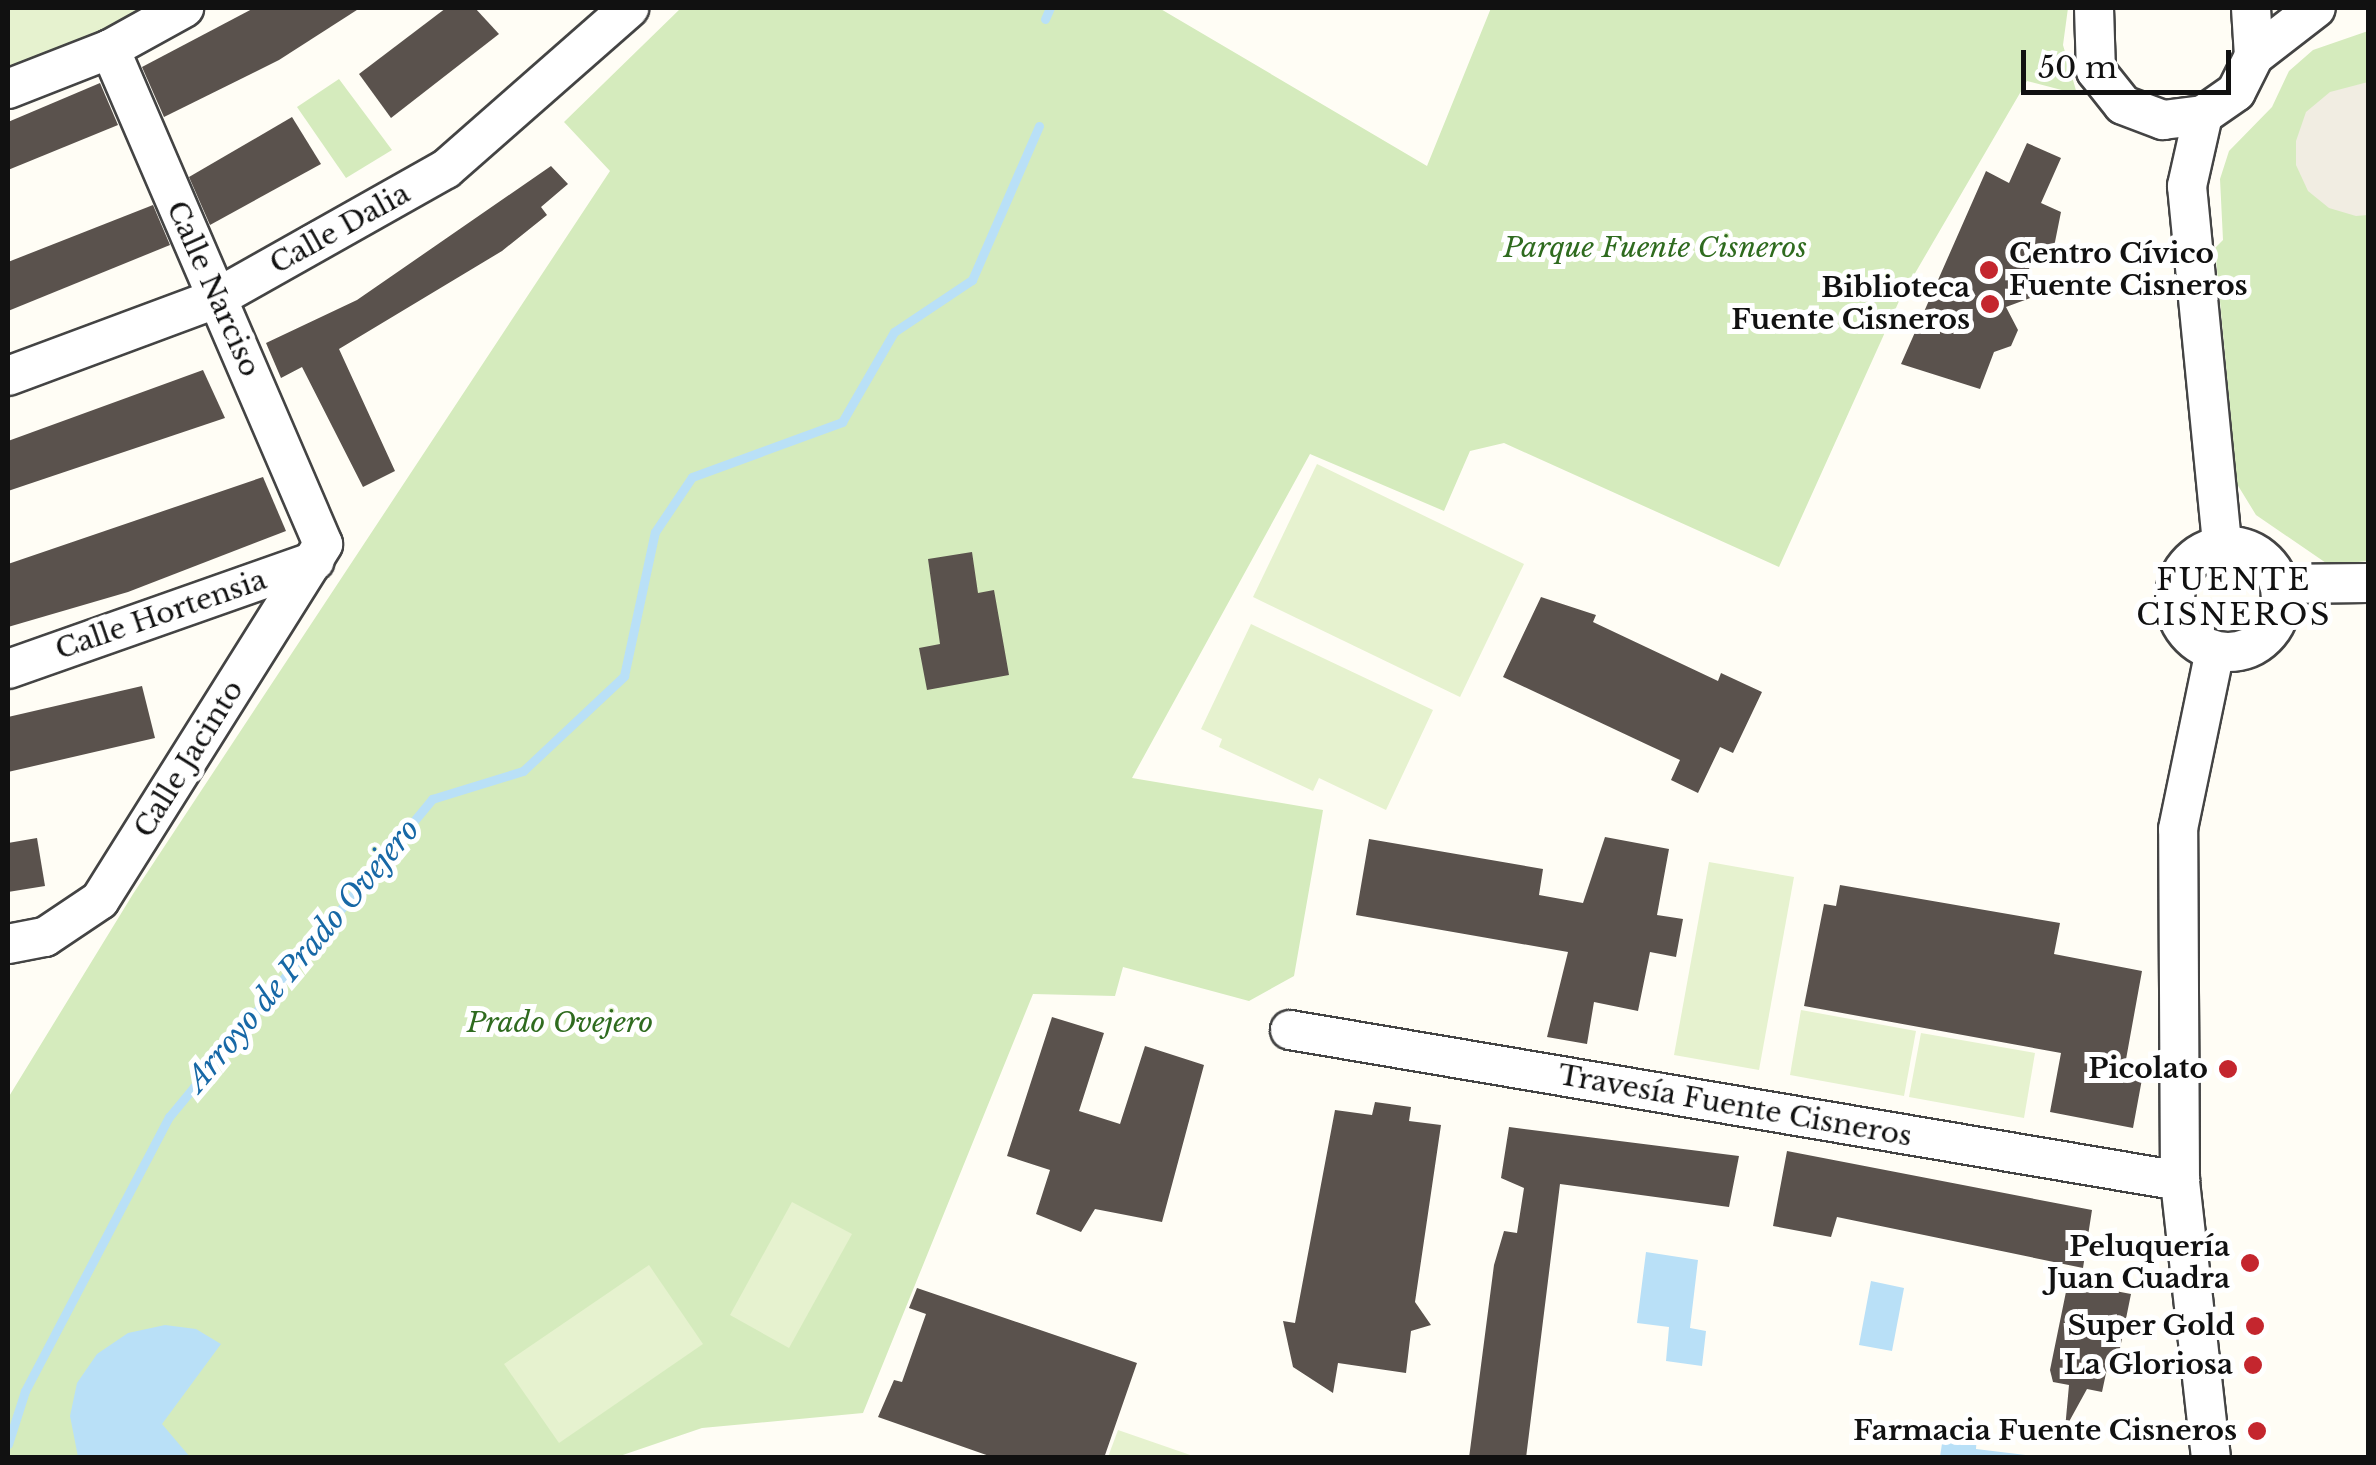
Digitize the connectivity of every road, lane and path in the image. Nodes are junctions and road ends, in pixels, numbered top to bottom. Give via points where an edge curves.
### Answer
1 (184, 8) edge
2 (628, 8) edge
3 (2094, 8) edge
4 (2251, 8) edge
5 (2316, 8) edge
6 (110, 49) junction
7 (2254, 56) junction
8 (8, 89) edge
9 (2143, 115) junction
10 (2203, 115) junction
11 (2187, 186) junction
12 (215, 299) junction
13 (8, 376) edge
14 (318, 545) junction
15 (2222, 546) junction
16 (2368, 583) edge
17 (2280, 584) junction
18 (187, 606) junction
19 (262, 645) junction
20 (2215, 651) junction
21 (8, 669) edge
22 (8, 944) edge
23 (1290, 1030) dead end
24 (2180, 1181) junction
25 (2211, 1458) edge

1 - 6 street
2 - 12 street, Calle Dalia via 446,169
3 - 9 street via 2096,71
4 - 7 street
5 - 7 street
6 - 8 street
6 - 12 street, Calle Narciso
7 - 10 street via 2236,92
9 - 10 street
9 - 11 street
10 - 11 street
11 - 15 street
12 - 13 street, Calle Dalia
12 - 14 street, Calle Narciso
14 - 18 street, Calle Hortensia
14 - 19 street, Calle Jacinto
15 - 17 street via 2254,552
15 - 20 street via 2184,568 2174,600 2186,633
16 - 17 street
17 - 20 street via 2278,618 2266,637 2235,652
18 - 19 street via 250,601 261,614
18 - 21 street, Calle Hortensia
19 - 22 street, Calle Jacinto via 100,900 45,937
20 - 24 street via 2178,829
23 - 24 street, Travesía Fuente Cisneros
24 - 25 street

